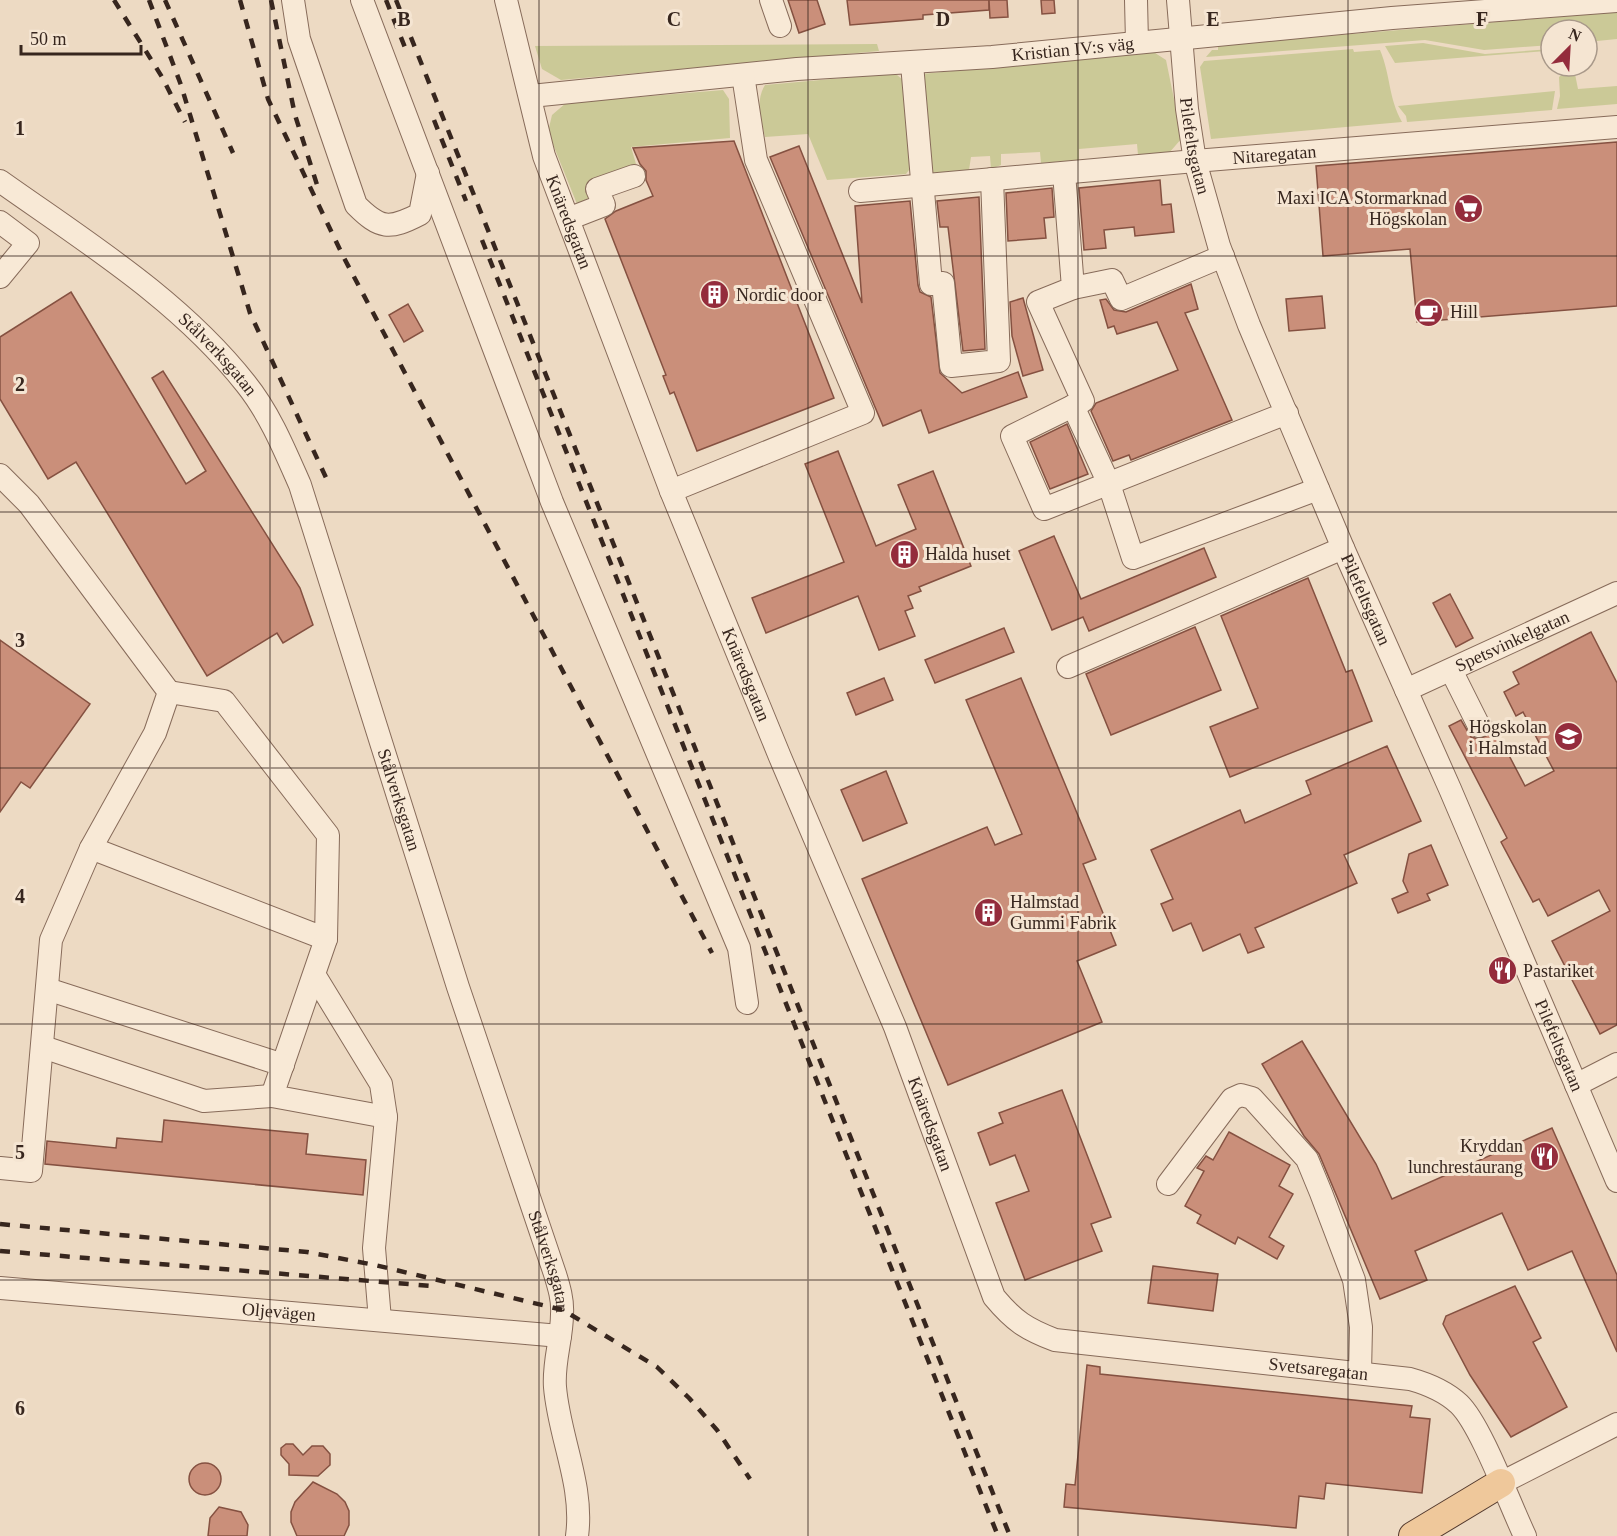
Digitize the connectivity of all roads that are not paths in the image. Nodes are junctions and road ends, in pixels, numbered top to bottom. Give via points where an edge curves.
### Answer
1 (293, 0) edge
2 (362, 0) edge
3 (506, 0) edge
4 (771, 0) edge
5 (1136, 0) edge
6 (1178, 0) edge
7 (1617, 1) edge
8 (1390, 9) edge
9 (780, 26) dead end
10 (1180, 38) junction
11 (1137, 42) junction
12 (912, 64) junction
13 (743, 75) junction
14 (531, 96) junction
15 (1617, 127) edge
16 (1195, 160) junction
17 (1064, 172) junction
18 (428, 173) junction
19 (634, 176) dead end
20 (992, 179) junction
21 (0, 181) edge
22 (922, 186) junction
23 (860, 191) dead end
24 (568, 219) junction
25 (0, 222) edge
26 (1223, 256) junction
27 (0, 277) edge
28 (1073, 288) junction
29 (1073, 406) junction
30 (1287, 413) junction
31 (0, 475) edge
32 (1108, 484) junction
33 (1318, 489) junction
34 (671, 490) junction
35 (1343, 548) junction
36 (1617, 593) edge
37 (1068, 666) dead end
38 (1450, 670) junction
39 (1406, 690) junction
40 (169, 692) junction
41 (1479, 726) dead end
42 (91, 848) junction
43 (326, 939) junction
44 (315, 976) junction
45 (47, 989) junction
46 (747, 1003) dead end
47 (43, 1047) junction
48 (1617, 1064) edge
49 (283, 1065) junction
50 (1576, 1085) junction
51 (272, 1096) junction
52 (386, 1117) junction
53 (0, 1168) edge
54 (1617, 1181) edge
55 (1168, 1184) dead end
56 (0, 1288) edge
57 (380, 1320) junction
58 (1027, 1329) joint
59 (560, 1336) junction
60 (1360, 1373) junction
61 (1617, 1425) edge
62 (1501, 1483) junction
63 (577, 1536) edge
64 (1413, 1536) edge
65 (1525, 1536) edge

1 - 18 street via 299,39 356,205 373,222 398,225 420,214
2 - 18 street
3 - 14 street, Knäredsgatan
4 - 9 street
5 - 11 street
6 - 10 street, Pilefeltsgatan
7 - 8 street, Kristian IV:s väg
8 - 10 street, Kristian IV:s väg
10 - 11 street, Kristian IV:s väg
10 - 16 street, Pilefeltsgatan
11 - 12 street, Kristian IV:s väg
12 - 13 street, Kristian IV:s väg
12 - 22 street
13 - 14 street, Kristian IV:s väg
13 - 34 street via 756,160 863,413
14 - 24 street, Knäredsgatan via 544,156
15 - 16 street, Nitaregatan
16 - 17 street, Nitaregatan
16 - 26 street, Pilefeltsgatan
17 - 20 street, Nitaregatan
17 - 28 street
18 - 46 street via 552,502 739,948
19 - 24 street via 597,189 604,205
20 - 22 street, Nitaregatan
20 - 22 street via 999,361 951,366 943,283 931,284
21 - 59 street, Stålverksgatan via 165,302 210,342 248,386 275,431 300,484 458,987 555,1274 562,1310
22 - 23 street, Nitaregatan
24 - 34 street, Knäredsgatan
25 - 27 street via 28,243
26 - 28 street via 1121,299 1112,280
26 - 30 street, Pilefeltsgatan
28 - 29 street via 1038,302 1083,401
29 - 32 street
29 - 32 street via 1012,436 1044,509
30 - 32 street
30 - 33 street, Pilefeltsgatan
31 - 40 street via 29,504
32 - 33 street via 1133,558
33 - 35 street, Pilefeltsgatan
34 - 58 street, Knäredsgatan via 895,1027 994,1297 1008,1315
35 - 37 street
35 - 39 street, Pilefeltsgatan
36 - 38 street, Spetsvinkelgatan
38 - 39 street, Spetsvinkelgatan
38 - 41 street
39 - 50 street, Pilefeltsgatan
40 - 42 street via 156,733
40 - 43 street via 224,701 328,835
42 - 43 street
42 - 45 street via 51,940
43 - 44 street
44 - 49 street
44 - 52 street via 381,1084
45 - 47 street
45 - 49 street
47 - 51 street via 204,1101
47 - 53 street via 31,1171
48 - 50 street
49 - 51 street
50 - 54 street, Pilefeltsgatan
51 - 52 street
52 - 57 street via 374,1248
55 - 60 street via 1232,1099 1241,1095 1252,1098 1307,1159 1322,1193 1354,1280 1361,1327
56 - 57 street, Oljevägen
57 - 59 street, Oljevägen
58 - 60 street, Svetsaregatan via 1065,1341
59 - 63 street, Stålverksgatan via 555,1386 576,1487
60 - 62 street, Svetsaregatan via 1430,1385 1460,1405
61 - 62 street
62 - 64 main road
62 - 65 street, Svetsaregatan

